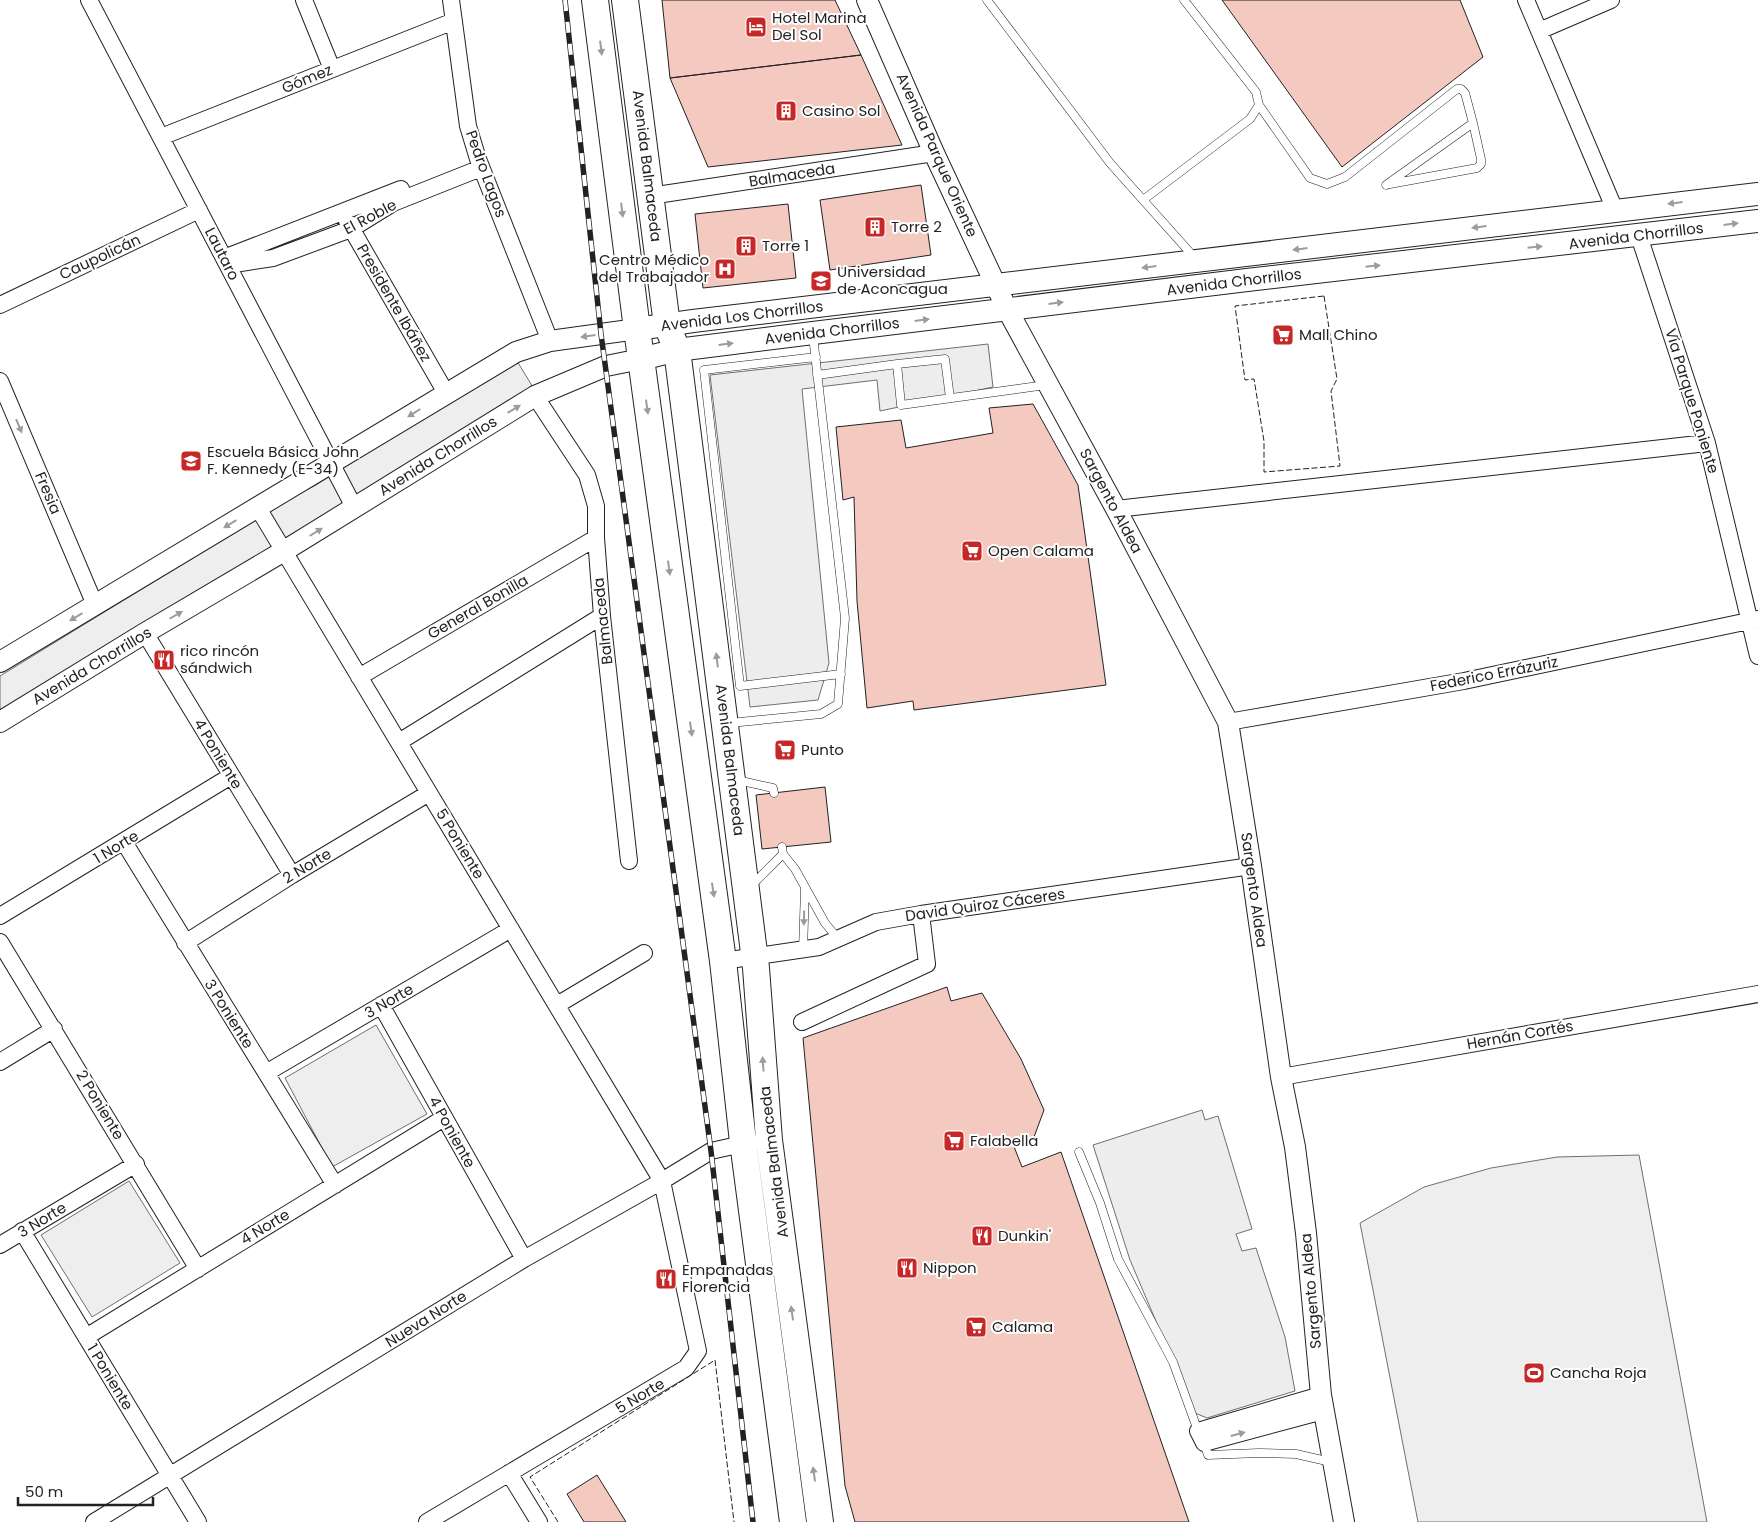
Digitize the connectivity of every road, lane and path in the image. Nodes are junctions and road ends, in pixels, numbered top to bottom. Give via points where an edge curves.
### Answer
1 (89, 0) edge
2 (304, 0) edge
3 (451, 0) edge
4 (595, 0) edge
5 (626, 0) edge
6 (867, 0) edge
7 (987, 0) edge
8 (1184, 0) edge
9 (1526, 0) edge
10 (1611, 0) edge
11 (454, 21) junction
12 (1539, 31) junction
13 (332, 69) junction
14 (1259, 105) junction
15 (1474, 123) junction
16 (161, 137) junction
17 (934, 153) junction
18 (479, 163) junction
19 (1758, 194) edge
20 (650, 196) junction
21 (1143, 200) junction
22 (199, 210) junction
23 (1615, 210) junction
24 (342, 212) junction
25 (1758, 221) edge
26 (351, 229) junction
27 (1639, 236) junction
28 (1334, 244) junction
29 (226, 261) junction
30 (1198, 261) junction
31 (1336, 270) junction
32 (996, 285) junction
33 (0, 305) edge
34 (1007, 309) junction
35 (667, 324) junction
36 (637, 329) junction
37 (813, 333) junction
38 (550, 341) junction
39 (677, 350) junction
40 (816, 357) junction
41 (641, 359) junction
42 (897, 364) junction
43 (817, 375) junction
44 (0, 381) edge
45 (1048, 384) junction
46 (446, 393) junction
47 (535, 396) junction
48 (950, 398) junction
49 (1707, 443) junction
50 (332, 463) junction
51 (354, 507) junction
52 (258, 508) junction
53 (1116, 509) junction
54 (596, 538) junction
55 (284, 551) junction
56 (95, 605) junction
57 (602, 616) junction
58 (1754, 620) edge
59 (145, 633) junction
60 (1758, 656) edge
61 (0, 662) edge
62 (841, 674) junction
63 (360, 677) junction
64 (0, 722) edge
65 (1228, 722) junction
66 (725, 724) junction
67 (399, 742) junction
68 (231, 776) junction
69 (732, 779) junction
70 (429, 793) junction
71 (774, 793) dead end
72 (124, 842) junction
73 (629, 861) dead end
74 (1251, 866) junction
75 (292, 875) junction
76 (806, 886) junction
77 (746, 890) junction
78 (921, 914) junction
79 (0, 916) edge
80 (511, 929) junction
81 (838, 940) junction
82 (0, 942) edge
83 (185, 942) junction
84 (803, 950) junction
85 (644, 952) dead end
86 (755, 956) junction
87 (723, 961) junction
88 (1758, 994) edge
89 (557, 1005) junction
90 (382, 1006) junction
91 (802, 1022) dead end
92 (54, 1029) junction
93 (0, 1062) edge
94 (266, 1073) junction
95 (1281, 1077) junction
96 (444, 1118) junction
97 (769, 1140) junction
98 (743, 1142) junction
99 (1079, 1152) dead end
100 (136, 1164) junction
101 (662, 1181) junction
102 (335, 1185) junction
103 (22, 1231) junction
104 (0, 1245) edge
105 (524, 1259) junction
106 (198, 1268) junction
107 (86, 1336) junction
108 (1322, 1403) junction
109 (1201, 1437) junction
110 (1332, 1463) junction
111 (509, 1473) junction
112 (170, 1476) junction
113 (94, 1522) edge
114 (198, 1522) edge
115 (427, 1522) edge
116 (539, 1522) edge
117 (793, 1522) edge
118 (820, 1522) edge
119 (1344, 1522) edge

1 - 16 street, Lautaro
2 - 13 street
3 - 11 street, Pedro Lagos
4 -> 36 main road, Avenida Balmaceda
5 - 20 main road, Avenida Balmaceda
6 - 17 street, Avenida Parque Oriente
7 - 21 lane via 1110,163
8 - 14 lane via 1256,92
9 - 12 street
10 - 12 street
11 - 13 street, Gómez
11 - 18 street, Pedro Lagos via 468,126
12 - 23 street
13 - 16 street, Gómez
14 - 15 lane via 1310,178 1327,184 1345,177 1457,89 1465,93
14 - 21 lane via 1250,119
15 - 15 lane via 1482,159 1477,168 1386,185
16 - 22 street, Lautaro
17 - 20 street, Balmaceda
17 - 32 street, Avenida Parque Oriente
18 - 24 street, El Roble
18 - 26 street, El Roble via 393,203
18 - 38 street, Pedro Lagos
19 -> 23 main road, Avenida Chorrillos
20 - 35 main road, Avenida Balmaceda
21 - 30 lane
22 - 29 street, Lautaro
22 - 33 street, Caupolicán
23 -> 28 main road, Avenida Chorrillos
24 - 26 street, Presidente Ibáñez
24 - 29 street, El Roble
27 -> 25 main road, Avenida Chorrillos
26 - 29 street, El Roble via 273,258
26 - 46 street, Presidente Ibáñez
31 -> 27 main road, Avenida Chorrillos
27 - 49 street, Vía Parque Poniente
28 -> 30 main road, Avenida Chorrillos
28 - 31 main road
29 - 50 street, Lautaro
30 -> 32 main road, Avenida Chorrillos
34 -> 31 main road, Avenida Chorrillos
32 - 34 street, Avenida Parque Oriente
32 - 35 main road, Avenida Los Chorrillos
37 -> 34 main road, Avenida Chorrillos
34 - 45 street, Sargento Aldea
35 - 36 main road, Avenida Los Chorrillos
35 - 39 main road, Avenida Balmaceda
36 -> 38 street
36 - 41 main road, Avenida Balmaceda
39 -> 37 main road, Avenida Chorrillos
37 - 40 lane
38 - 46 street via 516,352
39 - 41 main road, Avenida Chorrillos
66 -> 39 main road, Avenida Balmaceda
40 - 43 lane
40 - 62 lane via 704,370 740,686
41 - 47 street, Avenida Chorrillos via 606,366
41 -> 87 main road, Avenida Balmaceda
42 - 43 lane
42 - 48 lane via 946,359
42 - 48 lane via 901,405
43 - 62 lane via 845,618
44 -> 56 street, Fresia
45 - 48 lane
45 - 53 street, Sargento Aldea
46 -> 50 street
51 -> 47 street, Avenida Chorrillos
47 - 54 street, Balmaceda via 587,475 596,506
49 - 53 street
49 - 58 street, Vía Parque Poniente
50 - 51 street, Lautaro
50 - 52 street
55 -> 51 street, Avenida Chorrillos
52 - 55 street, 5 Poniente
52 -> 56 street
53 - 65 street, Sargento Aldea
54 - 57 street, Balmaceda
54 - 63 street, General Bonilla
59 -> 55 street, Avenida Chorrillos
55 - 63 street, 5 Poniente
56 -> 61 street
57 - 67 street
57 - 73 street, Balmaceda
58 - 60 street, Vía Parque Poniente
58 - 65 street, Federico Errázuriz via 1464,681
59 - 64 street, Avenida Chorrillos
59 - 68 street, 4 Poniente
62 - 66 lane via 838,704 821,714
63 - 67 street, 5 Poniente
65 - 74 street, Sargento Aldea
66 - 69 main road, Avenida Balmaceda
67 - 70 street, 5 Poniente
68 - 72 street, 1 Norte
68 - 75 street, 4 Poniente
69 - 71 lane via 773,788
69 - 77 main road, Avenida Balmaceda
70 - 75 street, 2 Norte
70 - 80 street, 5 Poniente
72 - 79 street, 1 Norte
72 - 83 street, 3 Poniente
74 - 78 street, David Quiroz Cáceres
74 - 95 street, Sargento Aldea
75 - 83 street, 2 Norte
76 - 77 lane via 783,851
76 - 81 lane via 825,923
76 -> 84 lane
77 - 86 main road, Avenida Balmaceda
78 - 81 street, David Quiroz Cáceres via 876,922
78 - 91 street via 927,964
80 - 89 street, 5 Poniente
80 - 90 street, 3 Norte
81 - 84 street, David Quiroz Cáceres
82 - 92 street, 2 Poniente
83 - 94 street, 3 Poniente
84 - 86 street, David Quiroz Cáceres
85 - 89 street
86 - 87 street, David Quiroz Cáceres
97 -> 86 main road, Avenida Balmaceda
87 - 98 main road, Avenida Balmaceda
88 - 95 street, Hernán Cortés
89 - 101 street, 5 Poniente
90 - 94 street, 3 Norte
90 - 96 street, 4 Poniente
92 - 93 street
92 - 100 street, 2 Poniente
94 - 102 street, 3 Poniente
95 - 108 street, Sargento Aldea via 1295,1147 1307,1242
96 - 102 street, 4 Norte
96 - 105 street, 4 Poniente
97 - 98 street, Nueva Norte
118 -> 97 main road, Avenida Balmaceda
98 - 101 street, Nueva Norte via 711,1151
98 - 117 main road, Avenida Balmaceda
99 - 109 lane via 1118,1259 1173,1362
100 - 103 street, 3 Norte
100 - 106 street, 2 Poniente
101 - 105 street, Nueva Norte
101 - 111 street, 5 Norte via 698,1351 686,1368
102 - 106 street, 4 Norte
103 - 104 street, 3 Norte
103 - 107 street, 1 Poniente
105 - 112 street, Nueva Norte
106 - 107 street, 4 Norte
107 - 112 street, 1 Poniente
108 - 109 street
108 - 110 street, Sargento Aldea
109 - 110 lane via 1208,1455 1296,1454
110 - 119 street, Sargento Aldea
111 - 115 street, 5 Norte
111 - 116 street
112 - 113 street, Nueva Norte
112 - 114 street, 1 Poniente

